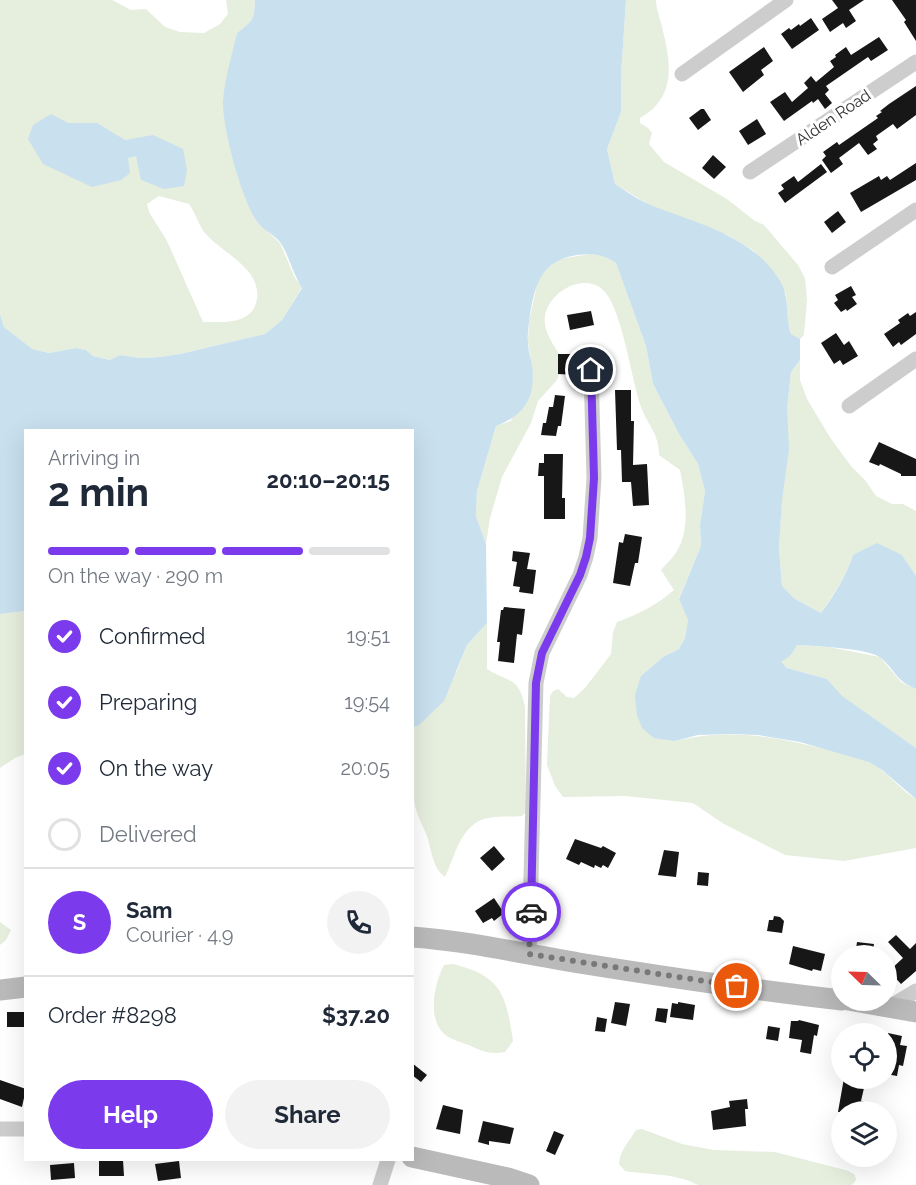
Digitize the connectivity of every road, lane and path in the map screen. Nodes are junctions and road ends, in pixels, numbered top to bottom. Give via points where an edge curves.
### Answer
1 (786, 0) edge
2 (916, 62) edge
3 (682, 74) dead end
4 (750, 172) dead end
5 (916, 210) edge
6 (832, 267) dead end
7 (916, 359) edge
8 (591, 370) dead end
9 (849, 405) dead end
10 (414, 937) edge
11 (529, 954) junction
12 (24, 987) edge
13 (0, 990) edge
14 (916, 991) edge
15 (831, 999) edge
16 (897, 1003) edge
17 (897, 1009) edge
18 (916, 1012) edge
19 (0, 1129) edge
20 (24, 1129) edge
21 (414, 1157) edge
22 (388, 1161) edge
23 (380, 1185) edge
24 (529, 1185) edge

1 - 3 street
2 - 4 street, Alden Road
5 - 6 street
7 - 9 street
8 - 11 street via 594,478 590,538 580,575 542,653 536,683
10 - 11 street
11 - 15 street
12 - 13 street
14 - 16 street
17 - 18 street
19 - 20 street
21 - 24 street
22 - 23 street

